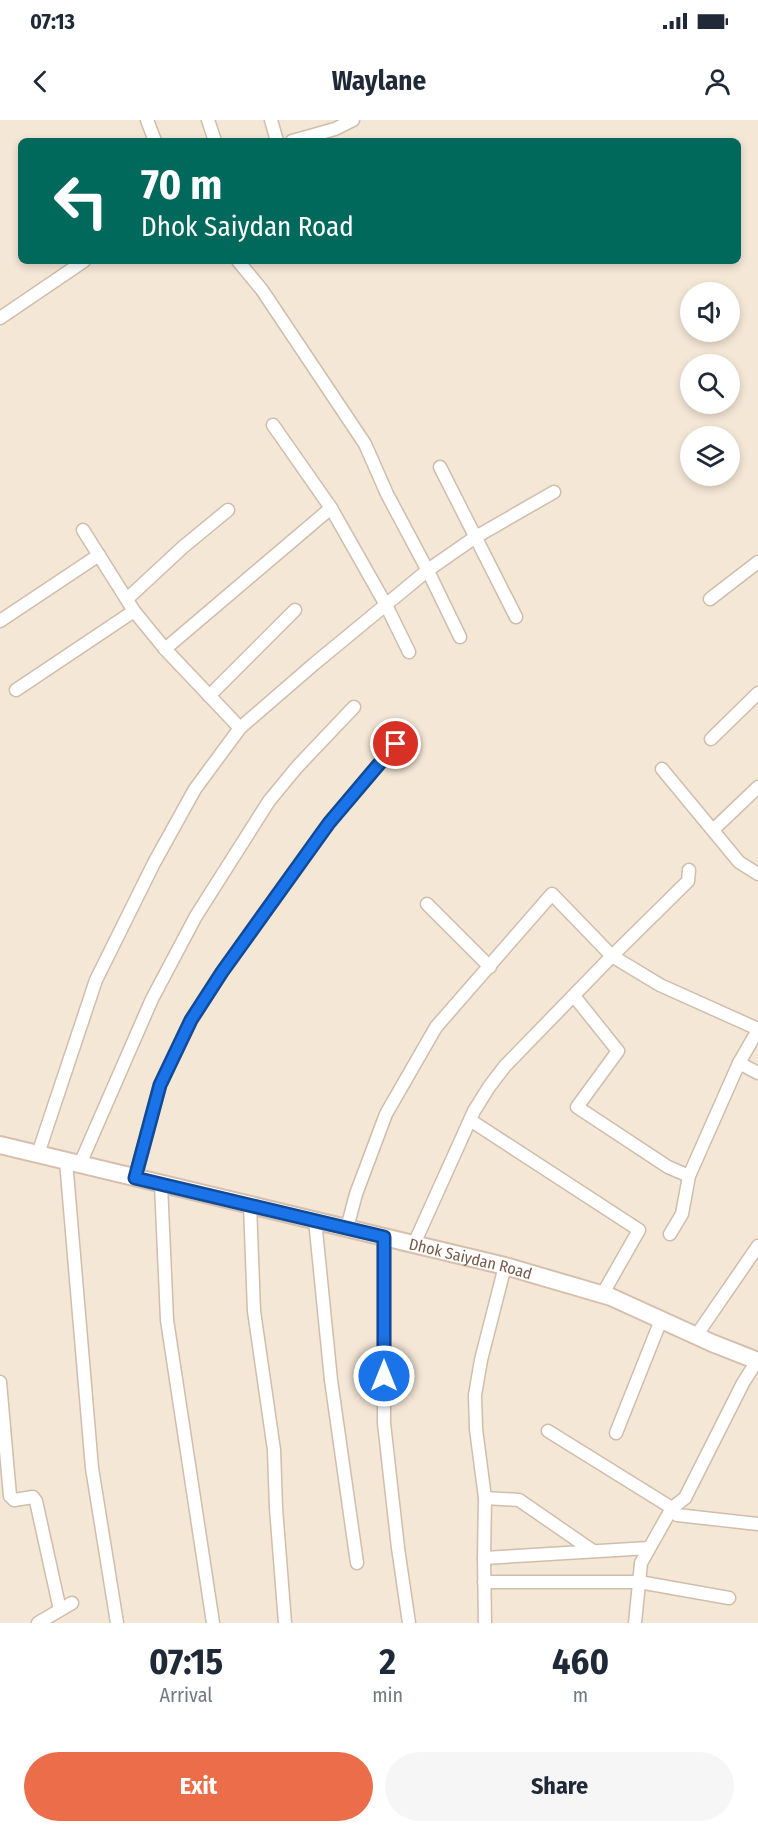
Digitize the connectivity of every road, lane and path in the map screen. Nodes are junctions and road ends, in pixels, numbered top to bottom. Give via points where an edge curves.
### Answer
1 (147, 120) edge
2 (208, 120) edge
3 (271, 120) edge
4 (352, 120) edge
5 (334, 124) edge
6 (154, 138) edge
7 (214, 138) edge
8 (276, 138) edge
9 (299, 138) edge
10 (80, 264) edge
11 (240, 264) edge
12 (0, 318) edge
13 (273, 425) dead end
14 (440, 466) dead end
15 (554, 492) dead end
16 (331, 508) junction
17 (228, 510) dead end
18 (83, 530) dead end
19 (474, 538) junction
20 (99, 555) junction
21 (758, 562) edge
22 (428, 570) junction
23 (127, 599) junction
24 (710, 599) dead end
25 (386, 604) junction
26 (295, 610) dead end
27 (134, 611) junction
28 (516, 617) dead end
29 (0, 621) edge
30 (460, 637) dead end
31 (165, 650) junction
32 (409, 652) dead end
33 (16, 690) dead end
34 (758, 693) edge
35 (209, 696) junction
36 (354, 707) dead end
37 (240, 728) junction
38 (711, 739) dead end
39 (396, 744) dead end
40 (662, 769) dead end
41 (758, 787) edge
42 (712, 830) junction
43 (689, 870) dead end
44 (758, 874) edge
45 (427, 904) dead end
46 (612, 956) junction
47 (490, 967) junction
48 (574, 996) junction
49 (758, 1030) edge
50 (740, 1064) junction
51 (758, 1073) edge
52 (470, 1120) junction
53 (0, 1145) edge
54 (38, 1154) junction
55 (73, 1163) junction
56 (689, 1176) junction
57 (135, 1178) junction
58 (161, 1184) junction
59 (250, 1205) junction
60 (315, 1220) junction
61 (347, 1228) junction
62 (670, 1234) dead end
63 (384, 1237) junction
64 (414, 1244) junction
65 (758, 1246) edge
66 (504, 1266) junction
67 (602, 1295) junction
68 (661, 1320) junction
69 (696, 1336) junction
70 (758, 1361) edge
71 (0, 1382) edge
72 (548, 1431) dead end
73 (615, 1433) dead end
74 (485, 1498) junction
75 (672, 1508) junction
76 (758, 1524) edge
77 (649, 1548) junction
78 (593, 1551) junction
79 (484, 1558) junction
80 (357, 1563) dead end
81 (484, 1582) junction
82 (639, 1582) junction
83 (729, 1598) dead end
84 (72, 1603) dead end
85 (60, 1610) junction
86 (39, 1623) edge
87 (117, 1623) edge
88 (213, 1623) edge
89 (285, 1623) edge
90 (409, 1623) edge
91 (485, 1623) edge
92 (635, 1623) edge

1 - 6 street
2 - 7 street
3 - 8 street
4 - 5 street
5 - 9 street
10 - 12 street
11 - 22 street via 365,444
13 - 16 street
14 - 19 street
15 - 19 street
16 - 25 street
16 - 31 street
17 - 23 street
18 - 20 street
19 - 22 street
19 - 28 street
20 - 23 street
20 - 29 street
21 - 24 street
22 - 25 street
22 - 30 street
23 - 27 street
25 - 32 street
25 - 37 street
26 - 35 street
27 - 31 street
27 - 33 street
31 - 35 street
34 - 38 street
35 - 37 street
36 - 55 street via 269,801 196,916
37 - 54 street via 190,799 96,980
39 - 57 street via 329,823 191,1020 160,1085
40 - 42 street
41 - 42 street
42 - 44 street via 739,862
43 - 46 street via 688,881
45 - 47 street
46 - 47 street via 552,894
46 - 48 street
46 - 49 street via 660,985
47 - 61 street via 436,1027 386,1114
48 - 52 street via 505,1066
48 - 56 street via 618,1051 576,1107 668,1167
49 - 50 street
50 - 51 street
50 - 56 street
52 - 64 street
52 - 67 street via 639,1230
53 - 54 main road, Dhok Saiydan Road
54 - 55 main road, Dhok Saiydan Road
55 - 57 main road, Dhok Saiydan Road
55 - 87 street via 92,1468
56 - 62 street via 682,1214
57 - 58 main road, Dhok Saiydan Road
58 - 59 main road, Dhok Saiydan Road
58 - 88 street via 167,1320
59 - 60 main road, Dhok Saiydan Road
59 - 89 street via 254,1311 274,1450
60 - 61 main road, Dhok Saiydan Road
60 - 80 street via 331,1380
61 - 63 main road, Dhok Saiydan Road
63 - 64 main road, Dhok Saiydan Road
63 - 90 street via 384,1423
64 - 66 main road, Dhok Saiydan Road
65 - 69 street
66 - 67 main road, Dhok Saiydan Road
66 - 74 street via 475,1395
67 - 68 main road, Dhok Saiydan Road
68 - 69 main road, Dhok Saiydan Road
68 - 73 street
69 - 70 main road, Dhok Saiydan Road
70 - 75 street via 685,1498
71 - 85 street via 10,1496 14,1500 33,1497 36,1501
72 - 75 street
74 - 78 street via 519,1500
74 - 79 street
75 - 76 street via 677,1515
75 - 77 street
77 - 78 street
77 - 82 street via 641,1563
78 - 79 street
79 - 81 street
81 - 82 street
81 - 91 street
82 - 83 street
82 - 92 street
84 - 85 street
85 - 86 street

